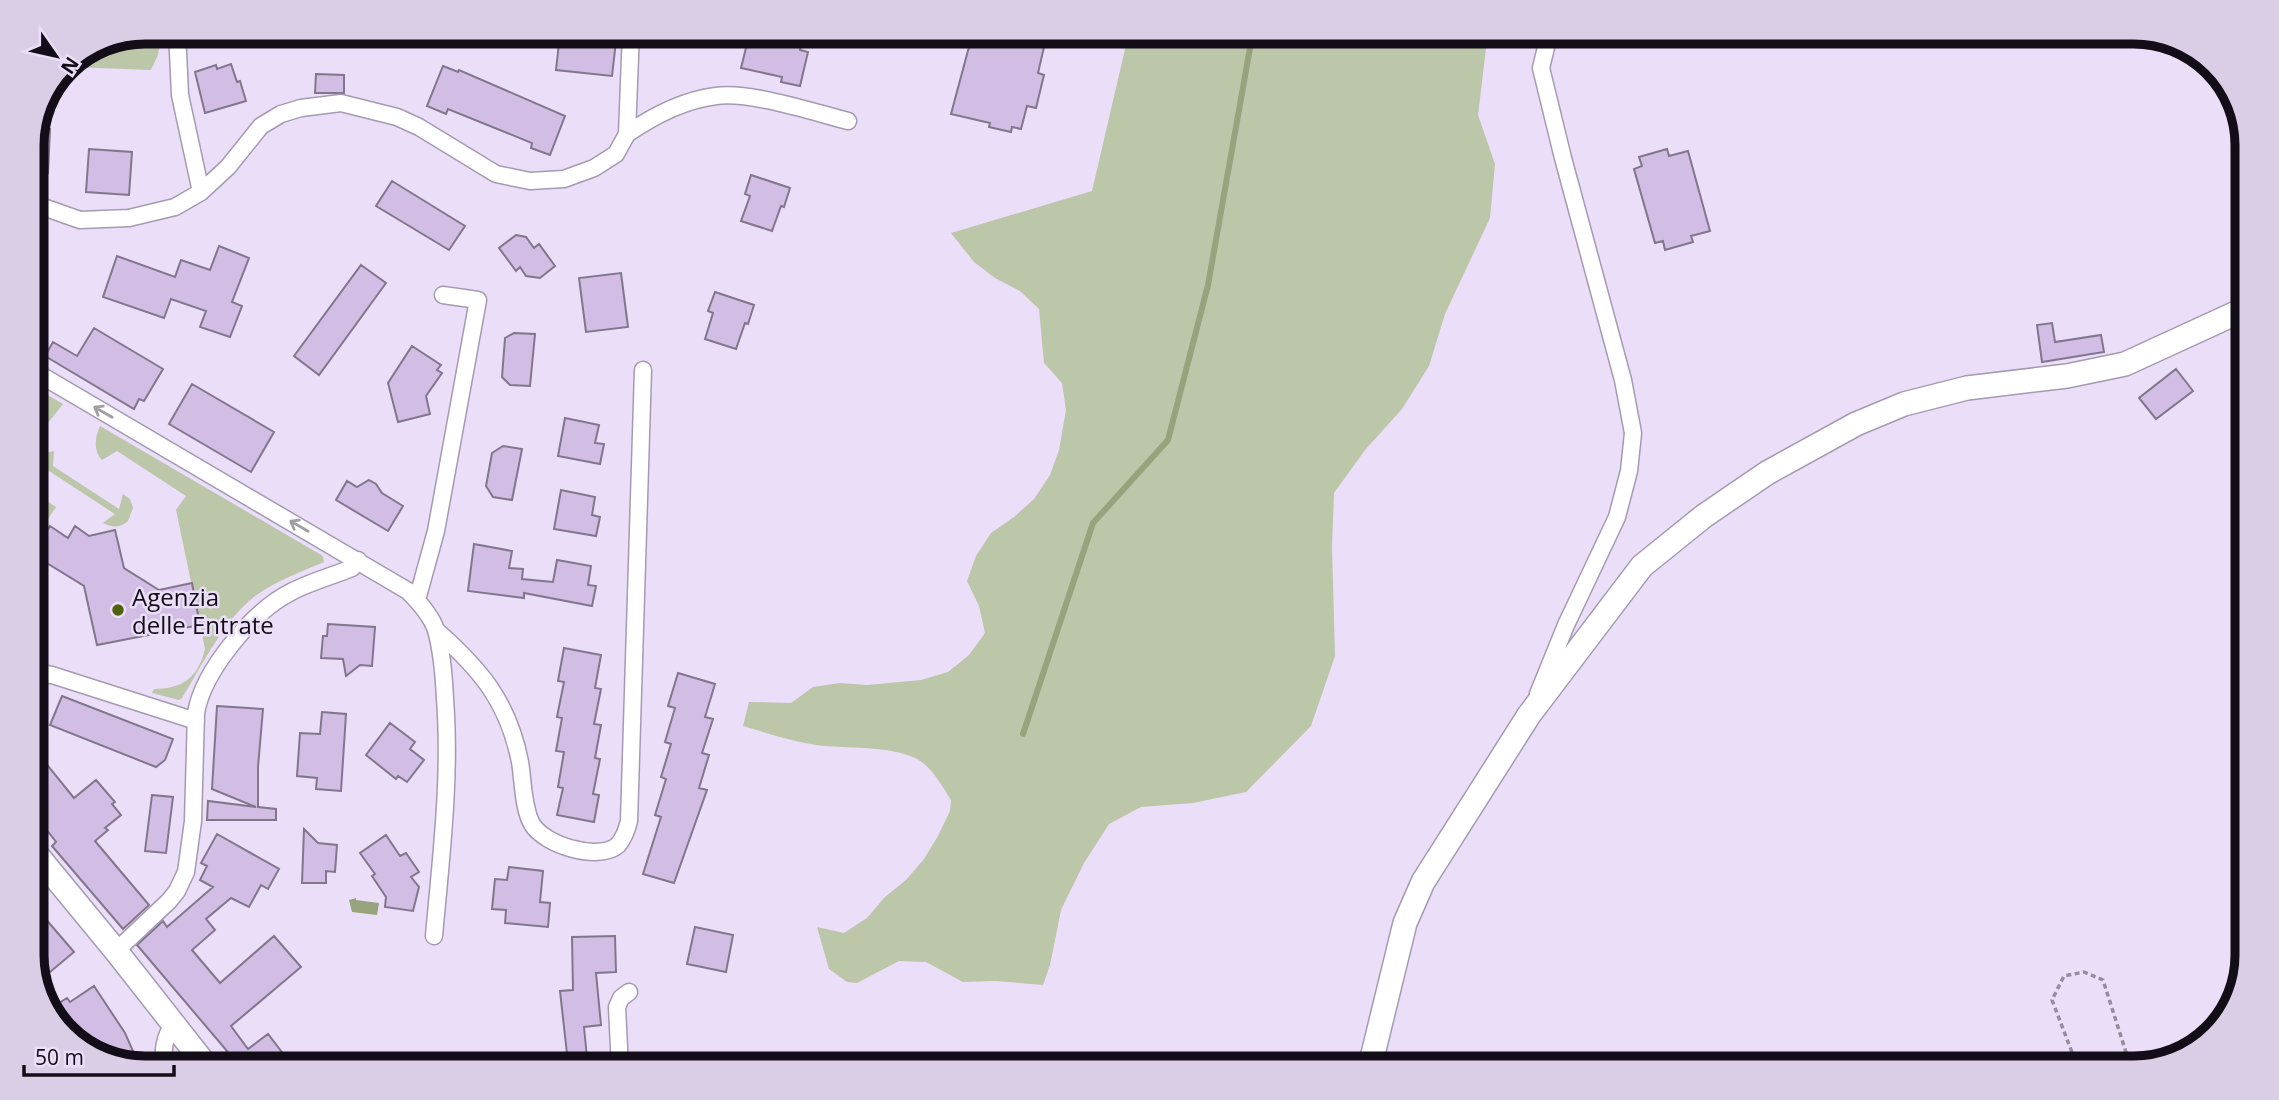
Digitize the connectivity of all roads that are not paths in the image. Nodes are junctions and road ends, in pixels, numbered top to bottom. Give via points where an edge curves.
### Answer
1 (178, 44) edge
2 (631, 44) edge
3 (1547, 44) edge
4 (848, 121) dead end
5 (627, 134) junction
6 (201, 192) junction
7 (44, 207) edge
8 (443, 295) dead end
9 (2235, 314) edge
10 (643, 370) dead end
11 (44, 377) edge
12 (358, 560) junction
13 (417, 600) junction
14 (436, 630) junction
15 (44, 674) edge
16 (1529, 715) junction
17 (196, 721) junction
18 (44, 864) edge
19 (434, 936) dead end
20 (116, 951) junction
21 (629, 992) dead end
22 (174, 1024) junction
23 (163, 1056) edge
24 (198, 1056) edge
25 (619, 1056) edge
26 (1372, 1056) edge

1 - 6 street via 180,95
2 - 5 street
3 - 16 street via 1541,68 1633,433 1617,517
4 - 5 street via 741,95 715,96 648,119
5 - 6 street via 616,154 594,168 564,179 530,181 496,174 397,117 341,103 301,108 261,126
6 - 7 street via 175,207 129,218 80,220
8 - 13 street via 478,300 436,531
9 - 16 street via 2125,364 1967,388 1905,404 1856,424 1767,473 1642,566
10 - 14 street via 629,821 618,844 598,852 552,843 538,832 528,817 517,746 494,691
12 -> 11 street
12 - 13 street
12 - 17 street via 352,568 290,592 250,622 208,683 198,702
13 - 14 street
14 - 19 street via 447,743
15 - 17 street
16 - 26 street via 1423,882 1405,923
17 - 20 street via 193,821 186,872 169,901
18 - 20 street
20 - 22 street
21 - 25 street via 617,1007
22 - 23 street
22 - 24 street

